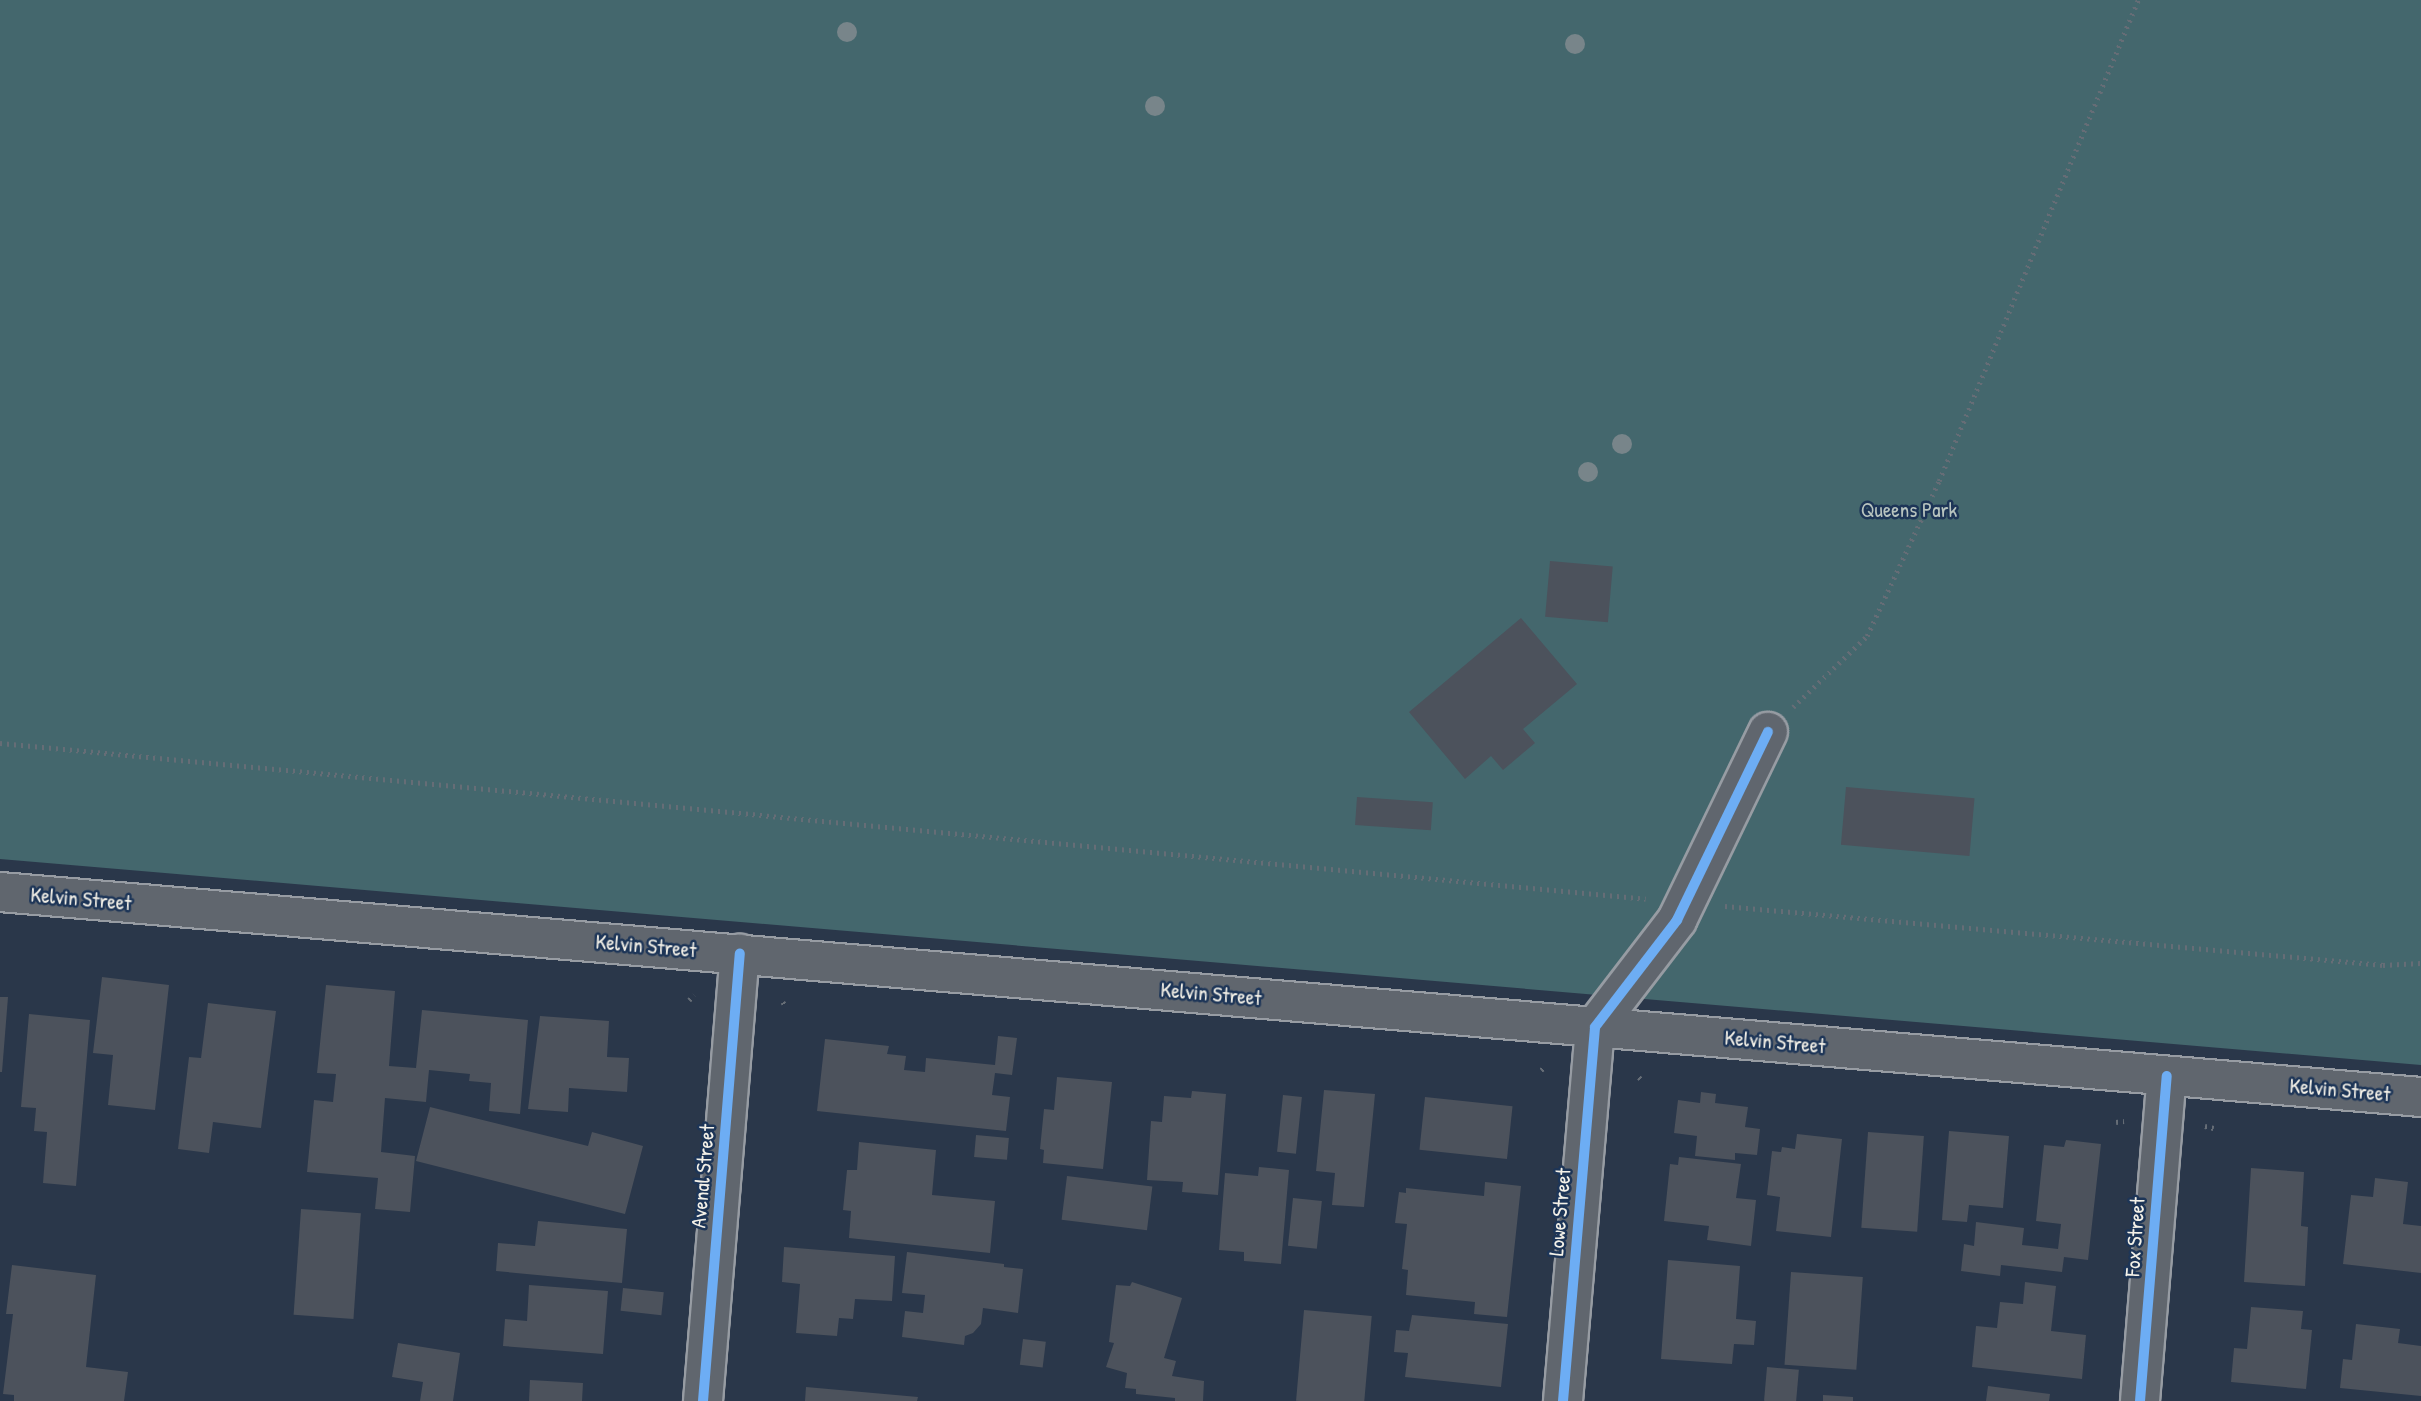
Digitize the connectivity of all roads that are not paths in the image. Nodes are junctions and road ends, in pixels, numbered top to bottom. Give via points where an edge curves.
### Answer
1 (1768, 732) road end
2 (0, 892) edge
3 (740, 954) junction
4 (1595, 1027) junction
5 (2167, 1076) junction
6 (2421, 1097) edge
7 (703, 1401) edge
8 (1563, 1401) edge
9 (2140, 1401) edge

1 - 4 main road via 1677,920
2 - 3 main road, Kelvin Street
3 - 4 main road, Kelvin Street
3 - 7 main road, Avenal Street
4 - 5 main road, Kelvin Street
4 - 8 main road, Lowe Street
5 - 6 main road, Kelvin Street
5 - 9 main road, Fox Street

